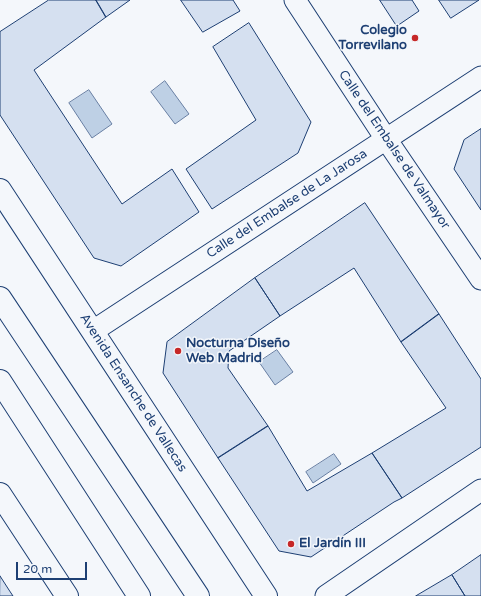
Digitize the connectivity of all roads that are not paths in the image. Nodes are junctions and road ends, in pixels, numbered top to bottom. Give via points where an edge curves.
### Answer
1 (295, 0) edge
2 (481, 77) edge
3 (386, 139) junction
4 (0, 190) edge
5 (481, 279) edge
6 (0, 298) edge
7 (93, 331) junction
8 (0, 381) edge
9 (481, 490) edge
10 (0, 494) edge
11 (67, 596) edge
12 (139, 596) edge
13 (198, 596) edge
14 (266, 596) edge
15 (326, 596) edge

1 - 3 street, Calle del Embalse de Valmayor
2 - 3 street, Calle del Embalse de La Jarosa
3 - 5 street, Calle del Embalse de Valmayor
3 - 7 street, Calle del Embalse de La Jarosa
4 - 7 street, Avenida Ensanche de Vallecas
6 - 13 street
7 - 14 street, Avenida Ensanche de Vallecas
8 - 12 street
9 - 15 street
10 - 11 street

